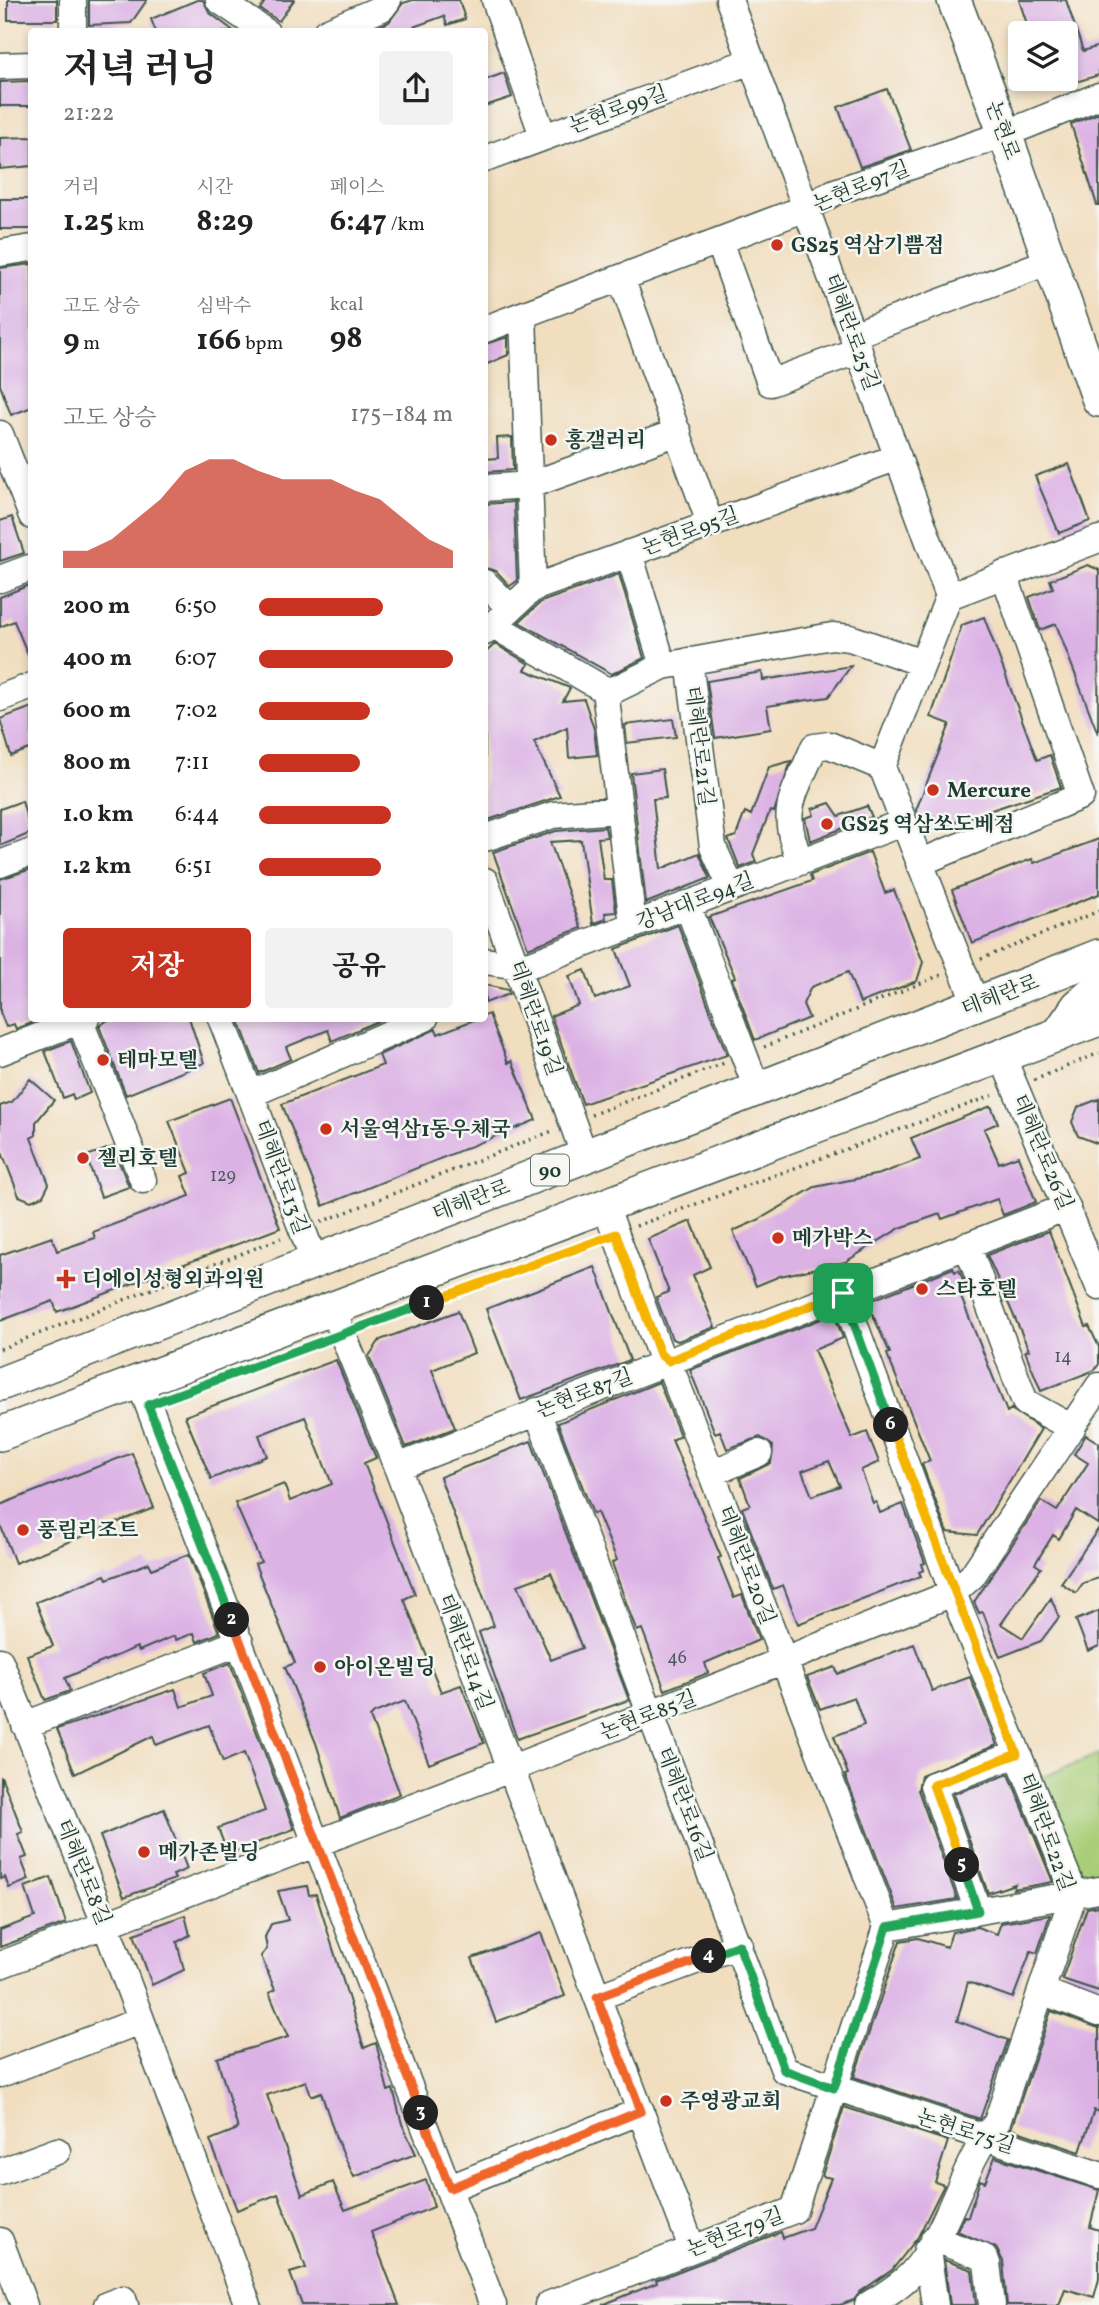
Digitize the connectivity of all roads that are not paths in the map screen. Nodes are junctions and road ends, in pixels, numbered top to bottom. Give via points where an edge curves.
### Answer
1 (73, 0) edge
2 (219, 0) edge
3 (388, 0) edge
4 (495, 0) edge
5 (730, 0) edge
6 (954, 0) edge
7 (73, 28) edge
8 (260, 28) edge
9 (335, 28) edge
10 (751, 61) junction
11 (28, 65) edge
12 (0, 66) edge
13 (1099, 96) edge
14 (1005, 134) junction
15 (543, 136) junction
16 (488, 158) edge
17 (806, 208) junction
18 (719, 241) junction
19 (28, 249) edge
20 (0, 253) edge
21 (1050, 261) junction
22 (621, 278) junction
23 (523, 315) junction
24 (488, 320) edge
25 (856, 343) junction
26 (1099, 400) edge
27 (678, 432) junction
28 (10, 448) edge
29 (898, 457) junction
30 (530, 485) junction
31 (488, 488) edge
32 (28, 504) edge
33 (710, 523) junction
34 (1099, 539) edge
35 (629, 553) junction
36 (28, 569) edge
37 (1004, 575) junction
38 (0, 579) edge
39 (533, 588) junction
40 (488, 594) edge
41 (949, 596) junction
42 (496, 622) edge
43 (689, 661) junction
44 (922, 663) junction
45 (663, 666) junction
46 (28, 688) edge
47 (605, 690) junction
48 (0, 698) edge
49 (882, 767) junction
50 (619, 810) junction
51 (902, 823) junction
52 (488, 837) edge
53 (28, 854) edge
54 (800, 862) junction
55 (919, 863) junction
56 (0, 864) edge
57 (731, 887) junction
58 (488, 889) edge
59 (687, 904) junction
60 (633, 925) junction
61 (1099, 956) edge
62 (488, 961) edge
63 (518, 966) junction
64 (1099, 988) edge
65 (976, 1003) junction
66 (1099, 1019) edge
67 (77, 1022) edge
68 (84, 1022) edge
69 (223, 1022) edge
70 (416, 1022) edge
71 (1058, 1035) junction
72 (1, 1049) edge
73 (1002, 1056) junction
74 (758, 1089) junction
75 (251, 1094) junction
76 (585, 1157) junction
77 (143, 1180) dead end
78 (1067, 1207) junction
79 (611, 1219) junction
80 (967, 1245) junction
81 (314, 1260) junction
82 (1099, 1287) edge
83 (843, 1293) junction
84 (337, 1321) junction
85 (668, 1361) junction
86 (140, 1383) junction
87 (0, 1384) edge
88 (1099, 1386) edge
89 (537, 1411) junction
90 (1072, 1429) junction
91 (0, 1434) edge
92 (759, 1453) dead end
93 (397, 1467) junction
94 (712, 1473) junction
95 (953, 1592) junction
96 (240, 1642) junction
97 (0, 1661) edge
98 (784, 1662) junction
99 (650, 1714) junction
100 (25, 1725) junction
101 (1017, 1754) junction
102 (510, 1769) junction
103 (318, 1842) junction
104 (1087, 1891) edge
105 (978, 1911) junction
106 (106, 1926) junction
107 (887, 1927) junction
108 (739, 1945) junction
109 (0, 1965) edge
110 (1042, 1992) junction
111 (597, 1997) junction
112 (1099, 2013) edge
113 (140, 2021) junction
114 (0, 2074) edge
115 (834, 2088) junction
116 (641, 2111) junction
117 (985, 2137) junction
118 (57, 2151) dead end
119 (0, 2172) edge
120 (1099, 2175) edge
121 (450, 2188) junction
122 (0, 2241) edge
123 (931, 2244) junction
124 (692, 2248) junction
125 (24, 2305) edge
126 (107, 2305) edge
127 (125, 2305) edge
128 (248, 2305) edge
129 (493, 2305) edge
130 (548, 2305) edge
131 (868, 2305) edge
132 (935, 2305) edge
133 (992, 2305) edge

1 - 7 street
2 - 8 street
3 - 9 street via 382,8
4 - 15 street
5 - 10 street, 테헤란로25길
6 - 14 main road, 논현로
10 - 15 street, 논현로99길
10 - 17 street, 테헤란로25길
11 - 12 street
13 - 14 street, 논현로97길
14 - 17 street, 논현로97길 via 835,192
14 - 21 main road, 논현로
15 - 16 street, 논현로99길
17 - 18 street, 논현로97길
17 - 25 street, 테헤란로25길
18 - 22 street, 논현로97길
18 - 25 street via 770,383
19 - 20 street
21 - 25 street
21 - 26 main road, 논현로
22 - 23 street, 논현로97길
22 - 27 street
23 - 24 street, 논현로97길
23 - 30 street
25 - 29 street, 테헤란로25길
27 - 30 street
27 - 33 street
28 - 32 street
29 - 33 street, 논현로95길
29 - 41 street, 테헤란로25길
30 - 31 street
30 - 39 street
33 - 35 street, 논현로95길
34 - 37 street
35 - 39 street, 논현로95길
35 - 45 street, 테헤란로21길
36 - 38 street
37 - 41 street
37 - 55 street via 1081,796
39 - 42 street, 논현로95길
40 - 42 street
41 - 44 street
42 - 47 street
43 - 44 street via 832,636
43 - 45 street, 테헤란로21길
43 - 57 street, 테헤란로21길 via 713,847
44 - 49 street
45 - 47 street
46 - 48 street
47 - 50 street
49 - 51 street
49 - 54 street via 829,746 814,747 788,811 787,827
50 - 52 street via 553,815
50 - 60 street
51 - 54 street, 강남대로94길
51 - 55 street
53 - 56 street
54 - 57 street, 강남대로94길
55 - 65 street
57 - 59 street, 강남대로94길
58 - 63 street, 테헤란로19길
59 - 60 street, 강남대로94길
59 - 74 street
60 - 63 street, 강남대로94길
61 - 65 main road, 테헤란로 / 90
62 - 63 street, 강남대로94길
63 - 76 street, 테헤란로19길
64 - 71 main road via 1078,1006
65 - 74 main road, 테헤란로 / 90
66 - 71 main road, 90
67 - 72 street
68 - 77 street
69 - 75 street, 테헤란로13길
70 - 75 street, 테헤란로13길
71 - 73 main road, 90
73 - 78 street, 테헤란로26길
73 - 79 main road, 90
74 - 76 main road, 테헤란로 / 90
75 - 81 street, 테헤란로13길
76 - 81 main road, 테헤란로 / 90
78 - 80 street, 논현로87길
78 - 82 street, 테헤란로26길
79 - 84 main road, 90
79 - 85 street, 테헤란로20길 via 660,1354
80 - 83 street, 논현로87길
80 - 90 street via 1025,1402
81 - 87 main road, 테헤란로 / 90
83 - 85 street, 논현로87길
83 - 95 street, 테헤란로22길
84 - 86 main road, 90
84 - 93 street, 테헤란로14길
85 - 89 street, 논현로87길
85 - 94 street, 테헤란로20길
86 - 91 main road, 90
86 - 96 street
88 - 90 street, 논현로85길
89 - 93 street, 논현로87길
89 - 99 street, 테헤란로16길
90 - 95 street, 논현로85길 via 972,1576
92 - 94 street
93 - 102 street, 테헤란로14길
94 - 98 street, 테헤란로20길
95 - 98 street, 논현로85길
95 - 101 street, 테헤란로22길
96 - 100 street
96 - 103 street
97 - 100 street, 테헤란로8길
98 - 99 street, 논현로85길
98 - 107 street, 테헤란로20길
99 - 102 street, 논현로85길
99 - 108 street, 테헤란로16길
100 - 106 street, 테헤란로8길
101 - 104 street, 테헤란로22길
101 - 105 street via 933,1785
102 - 103 street, 논현로85길
102 - 111 street, 테헤란로14길
103 - 106 street, 논현로85길
103 - 121 street
104 - 105 street
104 - 110 street, 테헤란로22길
105 - 107 street
106 - 109 street, 논현로85길
106 - 113 street, 테헤란로8길
107 - 115 street, 논현로79길
108 - 111 street
108 - 115 street, 테헤란로16길 via 784,2070
110 - 112 street
110 - 117 street, 테헤란로22길 via 997,2122
111 - 116 street, 테헤란로14길
113 - 114 street
113 - 128 street, 테헤란로8길
115 - 117 street, 논현로75길
115 - 124 street, 논현로79길 via 794,2210
116 - 121 street
116 - 124 street, 테헤란로14길
117 - 120 street, 논현로75길
117 - 123 street, 테헤란로22길
118 - 119 street
121 - 129 street
122 - 125 street
123 - 131 street, 테헤란로22길 via 912,2273
123 - 132 street
123 - 133 street via 983,2257
124 - 130 street, 논현로79길
126 - 127 street via 123,2299

